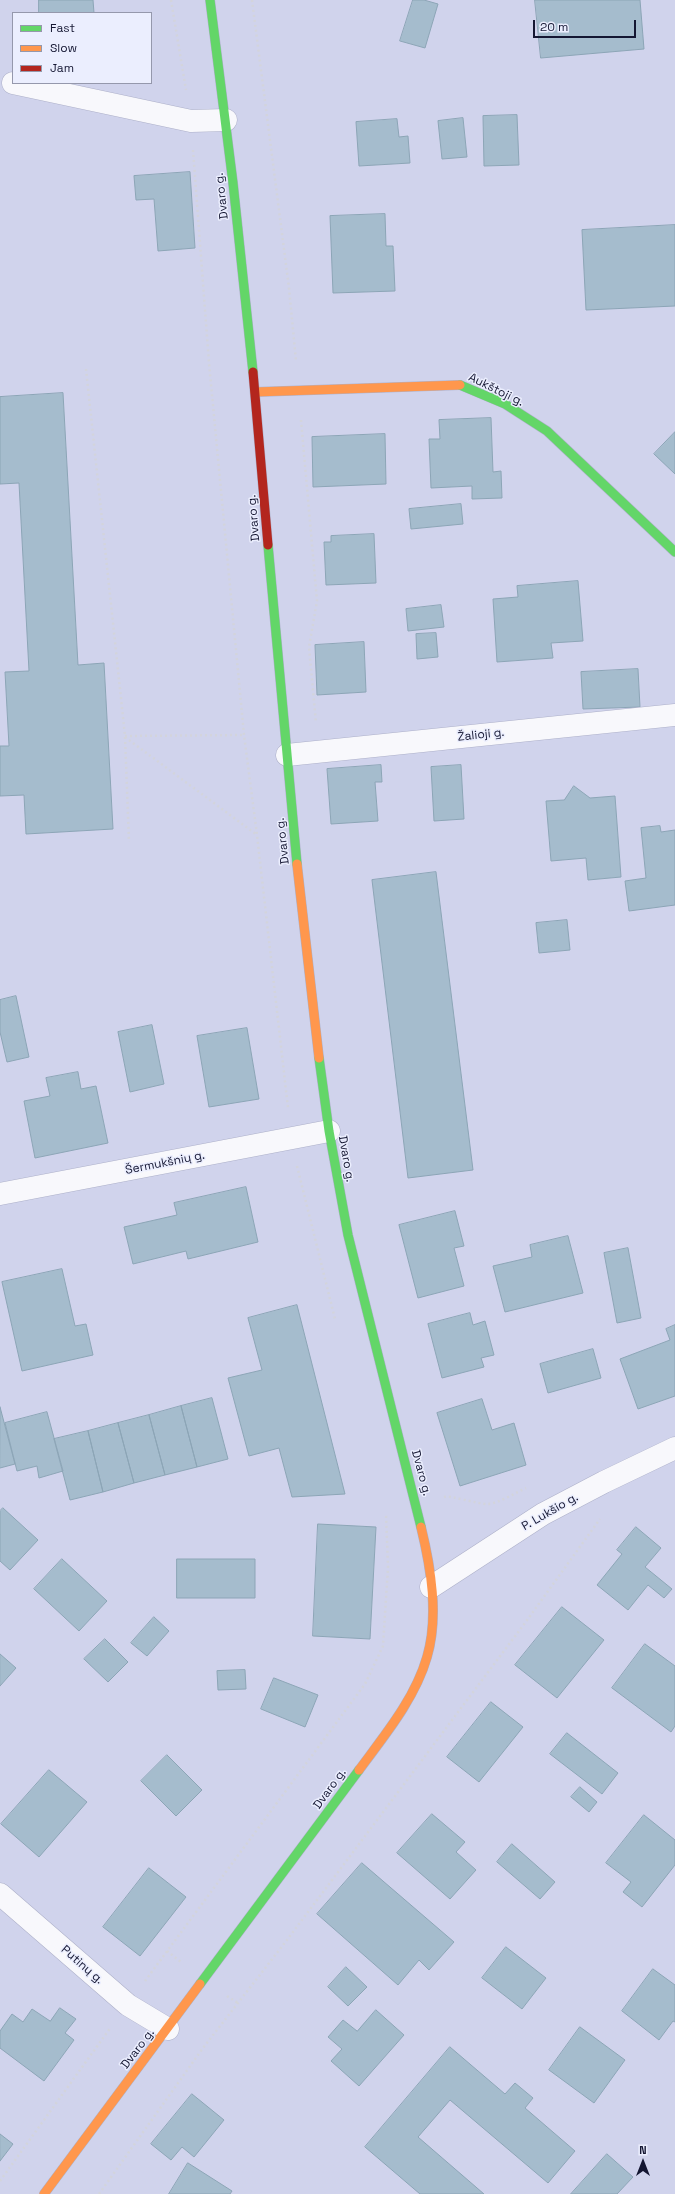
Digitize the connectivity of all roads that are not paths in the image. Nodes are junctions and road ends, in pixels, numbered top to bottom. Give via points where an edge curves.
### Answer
1 (210, 0) edge
2 (0, 80) edge
3 (12, 83) edge
4 (18, 84) edge
5 (226, 120) junction
6 (255, 392) junction
7 (675, 552) edge
8 (675, 715) edge
9 (287, 756) junction
10 (329, 1131) junction
11 (0, 1194) edge
12 (675, 1448) edge
13 (431, 1587) junction
14 (0, 1894) edge
15 (168, 2029) junction
16 (44, 2194) edge

1 - 5 main road, Dvaro g.
2 - 3 street
4 - 5 street via 191,120
5 - 6 main road, Dvaro g.
6 - 7 main road, Aukštoji g. via 460,385 505,404 547,431
6 - 9 main road, Dvaro g.
8 - 9 street, Žalioji g.
9 - 10 main road, Dvaro g. via 293,832
10 - 11 street, Šermukšnių g.
10 - 13 main road, Dvaro g. via 350,1250 426,1543
12 - 13 street, P. Lukšio g. via 543,1514
13 - 15 main road, Dvaro g. via 432,1624 427,1656 413,1689 383,1737
14 - 15 street, Putinų g. via 128,2005
15 - 16 main road, Dvaro g.

